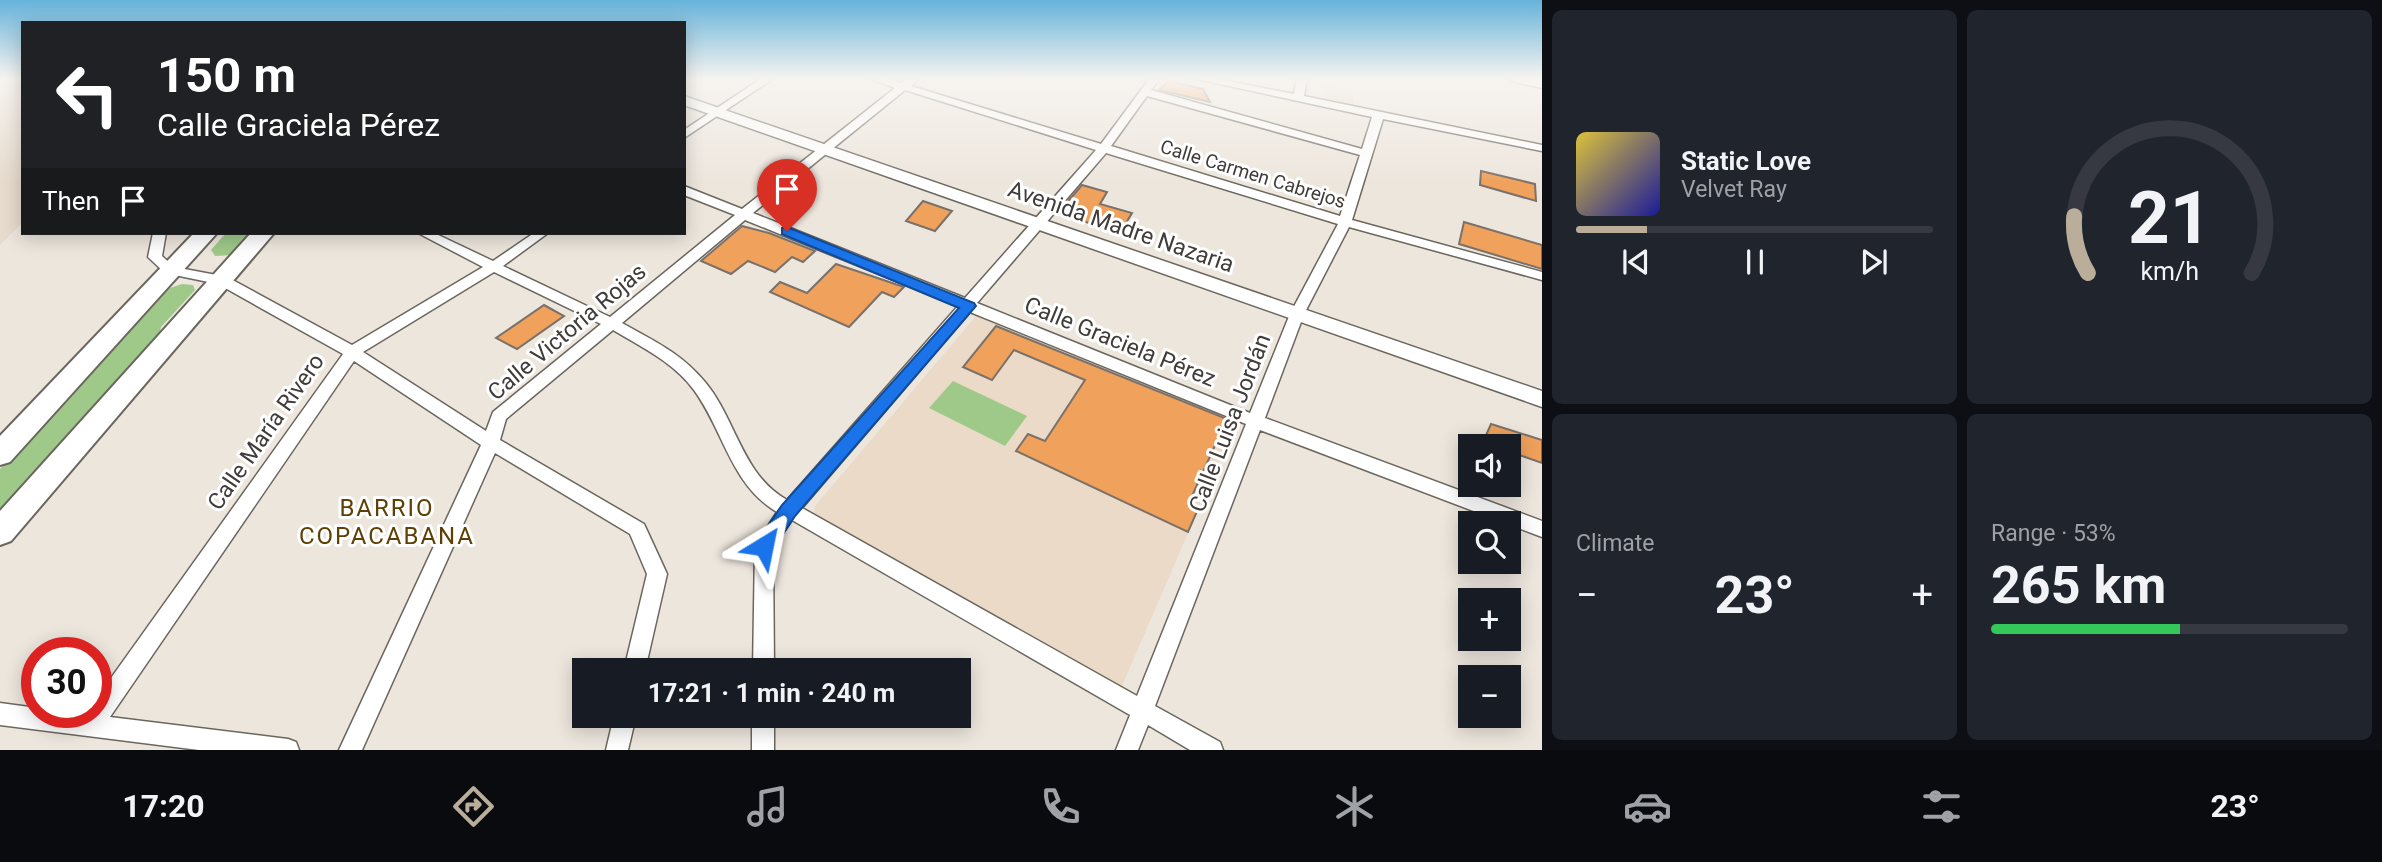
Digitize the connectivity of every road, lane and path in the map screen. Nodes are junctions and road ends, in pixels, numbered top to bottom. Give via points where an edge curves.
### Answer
1 (714, 113) edge
2 (735, 113) edge
3 (869, 113) edge
4 (999, 113) edge
5 (1130, 113) edge
6 (1221, 113) edge
7 (1364, 113) edge
8 (1378, 116) junction
9 (686, 134) edge
10 (828, 145) junction
11 (1542, 148) edge
12 (1103, 149) junction
13 (1368, 154) junction
14 (686, 191) edge
15 (744, 213) junction
16 (1042, 219) junction
17 (1345, 222) junction
18 (159, 235) edge
19 (204, 235) edge
20 (261, 235) edge
21 (428, 235) edge
22 (539, 235) edge
23 (494, 266) junction
24 (170, 270) junction
25 (1542, 276) edge
26 (222, 280) junction
27 (968, 306) junction
28 (1299, 308) junction
29 (611, 323) junction
30 (352, 352) junction
31 (1542, 384) edge
32 (1542, 399) edge
33 (1254, 421) junction
34 (491, 443) junction
35 (0, 454) edge
36 (789, 510) junction
37 (1542, 530) edge
38 (0, 532) edge
39 (638, 658) edge
40 (763, 658) edge
41 (112, 695) edge
42 (1143, 711) junction
43 (0, 714) edge
44 (21, 716) edge
45 (112, 727) edge
46 (622, 728) edge
47 (763, 728) edge
48 (288, 750) edge
49 (350, 750) edge
50 (617, 750) edge
51 (764, 750) edge
52 (1128, 750) edge
53 (1212, 750) edge

1 - 9 street
2 - 10 street, Avenida Madre Nazaria
3 - 10 street, Calle Victoria Rojas
4 - 12 street, Calle Carmen Cabrejos
5 - 12 street
6 - 13 street
7 - 8 street
8 - 11 street
8 - 13 street, Calle Luisa Jordán
10 - 15 street, Calle Victoria Rojas
10 - 16 street, Avenida Madre Nazaria
12 - 16 street
12 - 17 street, Calle Carmen Cabrejos
13 - 17 street, Calle Luisa Jordán
14 - 15 street, Calle Graciela Pérez
15 - 27 street, Calle Graciela Pérez
15 - 29 street, Calle Victoria Rojas
16 - 27 street
16 - 28 street, Avenida Madre Nazaria
17 - 25 street, Calle Carmen Cabrejos
17 - 28 street, Calle Luisa Jordán
18 - 24 street via 155,257
19 - 24 main road
20 - 26 main road
21 - 23 street
22 - 23 street, Calle María Rivero
23 - 29 street
23 - 30 street, Calle María Rivero
24 - 26 street
24 - 35 main road
26 - 30 street
26 - 38 main road
27 - 33 street, Calle Graciela Pérez
27 - 36 street
28 - 31 street, Avenida Madre Nazaria
28 - 32 street, Avenida Madre Nazaria
28 - 33 street, Calle Luisa Jordán
29 - 34 street, Calle Victoria Rojas via 499,416
29 - 36 street via 676,360 701,388 750,479
30 - 34 street
30 - 41 street, Calle María Rivero
33 - 37 street, Calle Graciela Pérez
33 - 42 street, Calle Luisa Jordán
34 - 39 street via 638,529 657,574
34 - 49 street, Calle Victoria Rojas
36 - 40 street via 764,546
36 - 42 street
42 - 52 street, Calle Luisa Jordán
42 - 53 street
43 - 44 street
45 - 48 street
46 - 50 street
47 - 51 street

